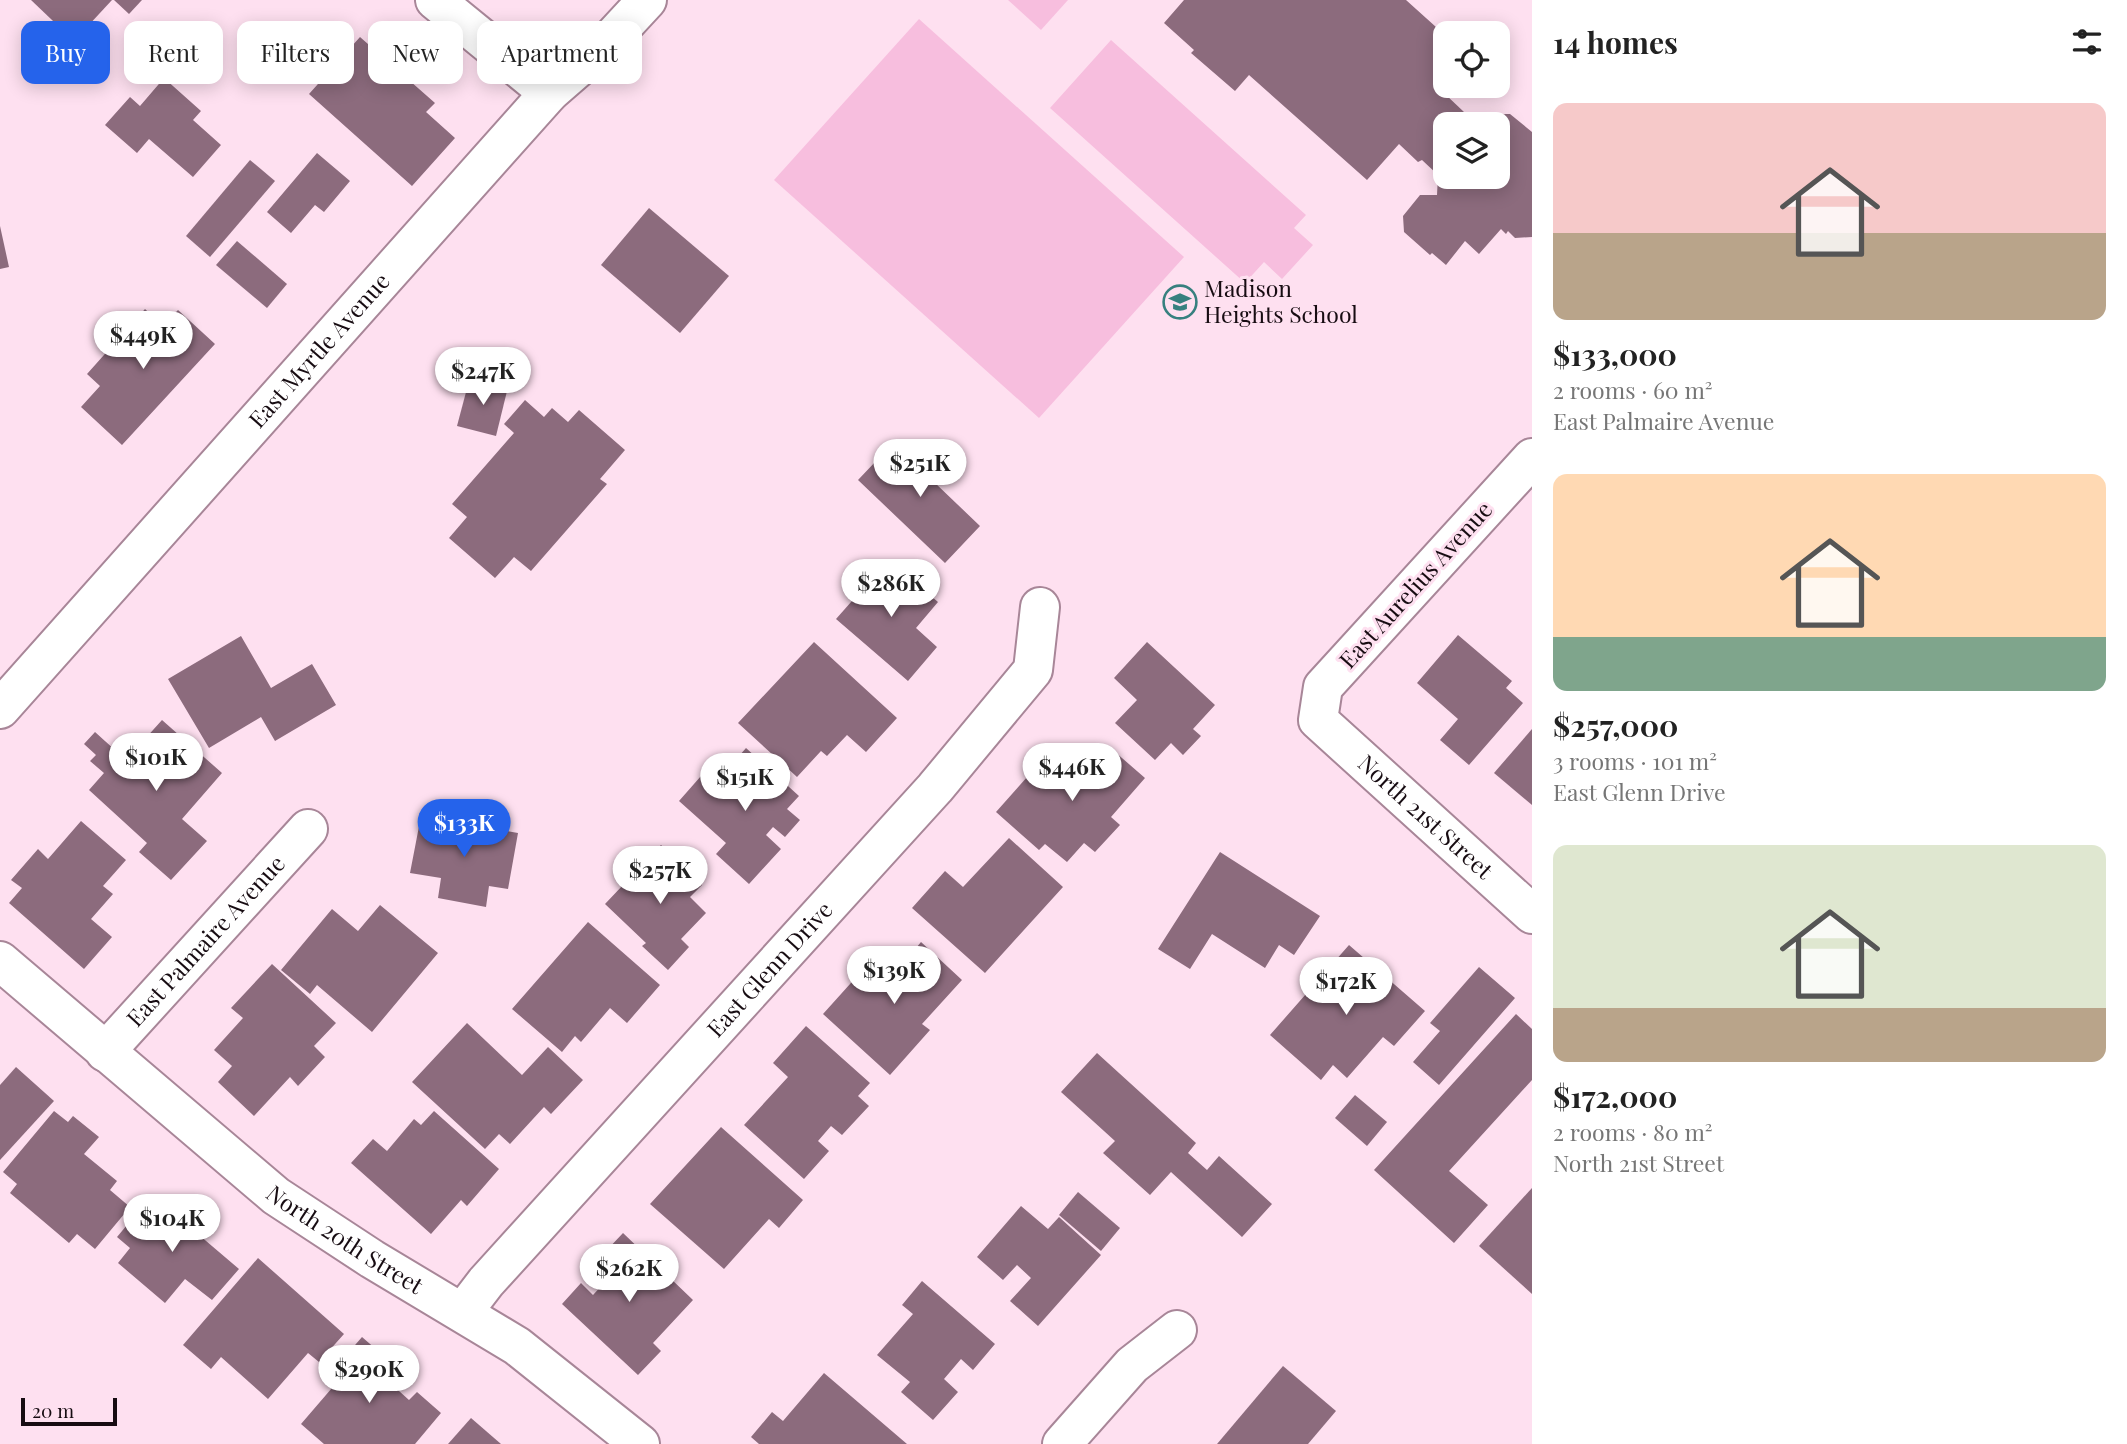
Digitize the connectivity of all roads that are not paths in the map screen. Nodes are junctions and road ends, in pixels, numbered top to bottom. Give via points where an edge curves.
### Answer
1 (435, 0) edge
2 (647, 0) edge
3 (549, 93) junction
4 (1532, 458) edge
5 (1040, 607) dead end
6 (0, 709) edge
7 (1318, 720) joint
8 (308, 829) dead end
9 (1532, 914) edge
10 (0, 961) edge
11 (105, 1052) junction
12 (463, 1312) junction
13 (1177, 1330) dead end
14 (640, 1444) edge
15 (1062, 1444) edge

1 - 3 street
2 - 3 street, East Myrtle Avenue via 610,40
3 - 6 street, East Myrtle Avenue
4 - 7 street, East Aurelius Avenue via 1323,687
5 - 12 street, East Glenn Drive via 1033,670 935,788 504,1261
7 - 9 street, North 21st Street
8 - 11 street, East Palmaire Avenue
10 - 11 street, North 20th Street
11 - 12 street, North 20th Street via 276,1196
12 - 14 street, North 20th Street via 517,1346
13 - 15 street via 1132,1365

